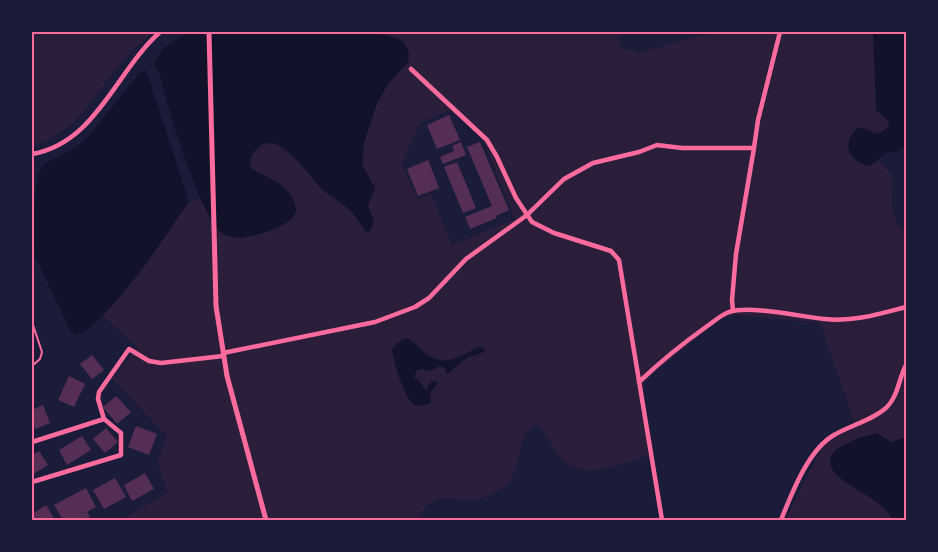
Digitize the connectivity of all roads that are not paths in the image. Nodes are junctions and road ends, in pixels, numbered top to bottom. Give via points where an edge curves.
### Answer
1 (160, 32) edge
2 (208, 32) edge
3 (780, 32) edge
4 (411, 69) dead end
5 (754, 148) junction
6 (32, 154) edge
7 (527, 215) junction
8 (906, 307) edge
9 (733, 311) junction
10 (32, 322) edge
11 (223, 354) junction
12 (906, 365) edge
13 (32, 366) edge
14 (638, 382) junction
15 (104, 420) junction
16 (32, 435) edge
17 (33, 442) edge
18 (32, 482) edge
19 (266, 520) edge
20 (662, 520) edge
21 (781, 520) edge

1 - 6 street via 84,127 62,144
2 - 11 street via 216,306
3 - 5 street
4 - 7 street via 487,140
5 - 7 street via 657,145 593,163 564,179
5 - 9 street via 736,254
7 - 11 street via 476,251 415,308 375,322
7 - 14 street via 541,227 611,251 617,257
8 - 9 street via 846,320
9 - 14 street via 687,341
10 - 13 lane via 42,356
11 - 15 street via 161,363 129,349 99,392
11 - 19 street
12 - 21 street via 885,409 821,444
14 - 20 street
15 - 17 street
15 - 18 street via 121,433 121,455
16 - 17 street

